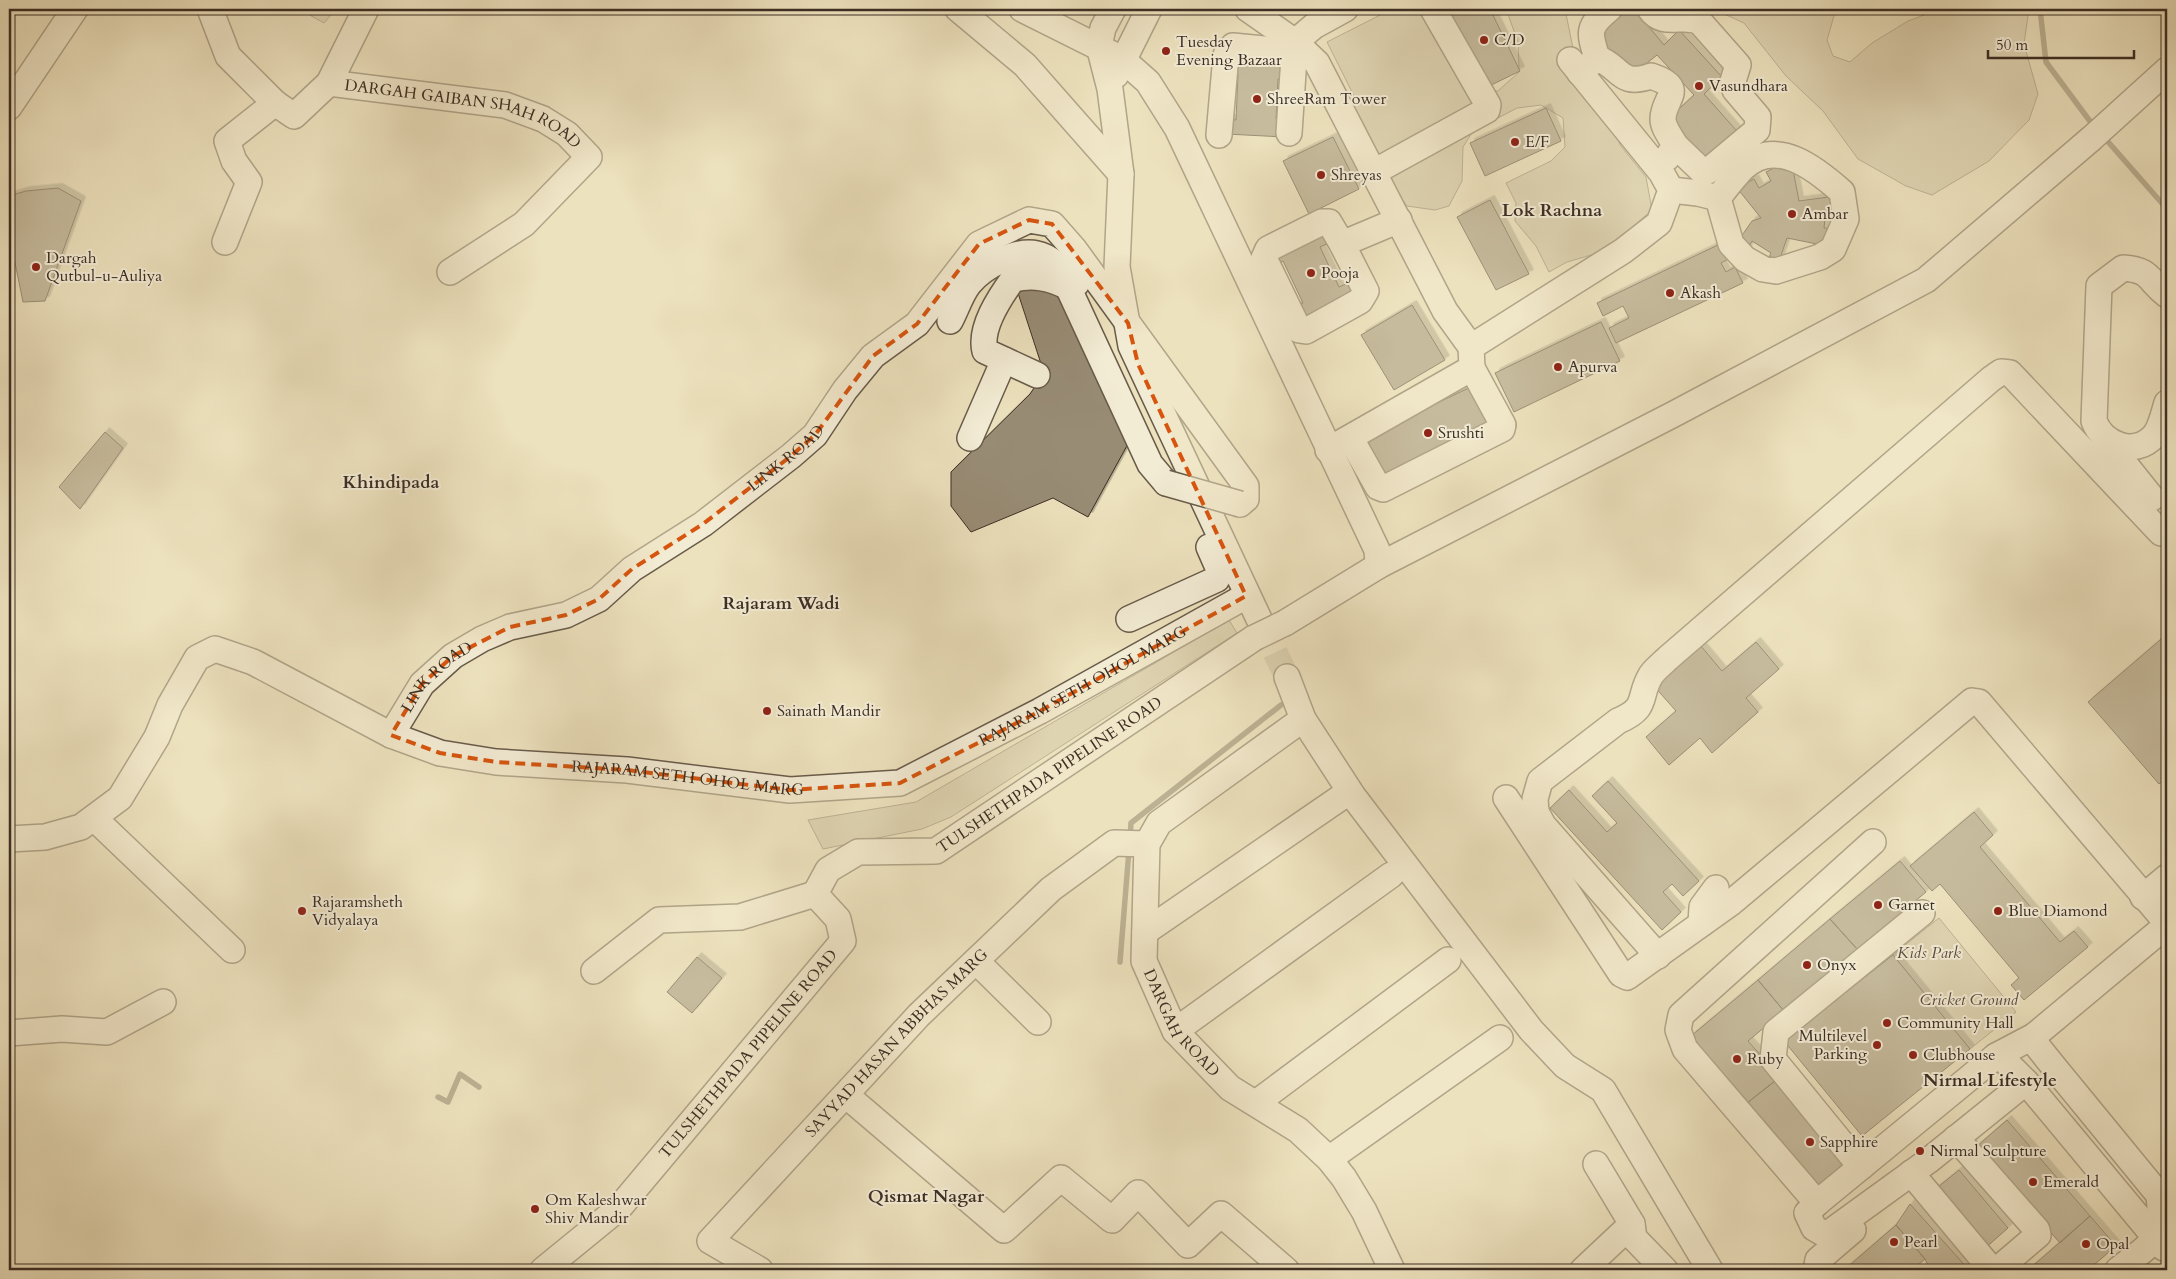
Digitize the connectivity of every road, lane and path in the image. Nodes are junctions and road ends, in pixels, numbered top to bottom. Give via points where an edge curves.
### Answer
1 (75, 9) edge
2 (210, 9) edge
3 (366, 9) edge
4 (958, 9) edge
5 (1022, 9) edge
6 (1113, 9) edge
7 (1149, 9) edge
8 (1248, 9) edge
9 (1345, 9) edge
10 (1433, 9) edge
11 (1609, 9) edge
12 (1650, 9) edge
13 (1099, 46) junction
14 (1295, 47) junction
15 (1122, 59) junction
16 (1582, 64) junction
17 (2167, 70) edge
18 (328, 83) junction
19 (1110, 89) junction
20 (275, 103) junction
21 (9, 107) edge
22 (1289, 133) dead end
23 (1219, 135) dead end
24 (1675, 144) junction
25 (1374, 172) junction
26 (1121, 174) junction
27 (1666, 181) junction
28 (1718, 198) junction
29 (1398, 220) junction
30 (225, 242) dead end
31 (1342, 244) junction
32 (450, 272) dead end
33 (1098, 282) junction
34 (2167, 295) edge
35 (950, 321) dead end
36 (1128, 323) junction
37 (1472, 357) junction
38 (1004, 360) junction
39 (1037, 375) dead end
40 (2167, 403) edge
41 (970, 438) dead end
42 (2104, 438) junction
43 (1356, 448) dead end
44 (1328, 450) junction
45 (2152, 498) dead end
46 (2167, 528) edge
47 (1378, 566) junction
48 (1202, 586) junction
49 (1246, 596) junction
50 (1216, 614) junction
51 (1130, 620) dead end
52 (1256, 628) junction
53 (1287, 677) tunnel mouth
54 (1303, 719) junction
55 (390, 735) junction
56 (1340, 798) dead end
57 (1506, 798) dead end
58 (94, 818) junction
59 (9, 839) edge
60 (1873, 842) dead end
61 (1133, 843) junction
62 (1391, 874) dead end
63 (2167, 877) edge
64 (1716, 888) dead end
65 (815, 894) junction
66 (2143, 897) junction
67 (1922, 913) dead end
68 (1701, 924) junction
69 (2167, 924) edge
70 (1145, 932) junction
71 (232, 950) dead end
72 (1658, 956) junction
73 (1448, 960) dead end
74 (976, 961) junction
75 (594, 971) dead end
76 (163, 1002) dead end
77 (1038, 1022) dead end
78 (1176, 1030) junction
79 (9, 1033) edge
80 (2034, 1036) junction
81 (1500, 1038) dead end
82 (1996, 1056) junction
83 (2026, 1082) junction
84 (846, 1096) junction
85 (1256, 1102) junction
86 (1956, 1138) junction
87 (1329, 1160) junction
88 (1596, 1164) dead end
89 (1861, 1168) junction
90 (1911, 1173) junction
91 (1817, 1203) junction
92 (1857, 1215) junction
93 (1632, 1224) junction
94 (2162, 1245) edge
95 (543, 1270) edge
96 (760, 1270) edge
97 (1286, 1270) edge
98 (1389, 1270) edge
99 (1583, 1270) edge
100 (1665, 1270) edge
101 (1710, 1270) edge
102 (1816, 1270) edge
103 (1992, 1270) edge
104 (1997, 1270) edge
105 (2118, 1270) edge

1 - 21 street
2 - 20 street via 228,56
3 - 18 street
4 - 26 street via 1025,65
5 - 13 street
6 - 13 street via 1103,28
7 - 15 street
8 - 14 street
9 - 14 street via 1314,26
10 - 25 street via 1488,105 1487,110
11 - 16 street via 1596,20
12 - 24 street via 1662,19 1693,18 1700,22 1738,65 1733,81 1736,90 1758,117 1757,130 1708,172 1703,172
13 - 15 street
13 - 19 street
14 - 22 street
14 - 23 street via 1233,46 1229,49
14 - 25 street via 1317,63
15 - 19 street
15 - 44 street via 1148,82 1177,128
16 - 24 street via 1605,61 1623,77 1634,81 1651,76 1668,84 1672,90 1663,118
16 - 27 street
17 - 47 street, TULSHETHPADA PIPELINE ROAD via 1926,280
18 - 20 street via 294,116
18 - 32 street, DARGAH GAIBAN SHAH ROAD via 505,105 543,119 567,134 589,157 524,224
19 - 26 street
20 - 30 street via 227,141 234,161 249,182
24 - 27 street
25 - 29 street
26 - 36 street via 1117,267
27 - 28 street
27 - 37 street via 1659,223
28 - 28 street via 1745,166 1770,154 1792,158 1816,169 1842,192 1846,219 1833,249 1820,257 1776,271 1763,269 1745,259 1732,244
29 - 31 street
29 - 37 street
31 - 31 street via 1332,224 1322,222 1265,253 1264,258 1299,330 1306,331 1360,301 1366,291
33 - 35 street via 1091,289 1084,288 1044,257 1021,253 985,270 969,284
33 - 36 street, LINK ROAD
33 - 55 street, LINK ROAD via 1074,249 1050,224 1029,220 979,244 917,324 873,356 815,435 791,456 703,524 632,569 598,599 566,615 510,627 452,656 422,684
34 - 42 street via 2146,272 2134,269 2122,268 2099,286 2094,421
36 - 38 street, bridge via 1246,486 1246,500 1240,504 1166,483 1150,464 1068,287 1030,275 1013,279 997,301 982,341 984,351
36 - 48 street via 1105,336 1219,568 1217,579
36 - 49 street via 1131,346 1138,364
37 - 43 street via 1504,425 1502,429 1383,489 1378,488
37 - 44 street
38 - 39 street
38 - 41 street
40 - 42 street via 2155,435 2139,447 2123,446
42 - 45 street
44 - 47 street via 1377,550
46 - 72 street via 2162,533 2010,373 2001,372 1991,379 1668,658 1651,674 1640,706 1631,715 1618,721 1540,782 1535,799 1536,812 1543,825
47 - 52 street, TULSHETHPADA PIPELINE ROAD, bridge via 1285,623
48 - 50 street
48 - 51 street
49 - 50 street, RAJARAM SETH OHOL MARG
49 - 52 street
50 - 55 street, RAJARAM SETH OHOL MARG via 1040,711 900,783 790,790 626,770 496,762 440,753
52 - 65 street, TULSHETHPADA PIPELINE ROAD via 936,850 858,852 828,870
53 - 54 street
54 - 61 street, DARGAH ROAD
54 - 101 street via 1353,796 1531,1030 1565,1066 1603,1090
55 - 58 street, RAJARAM SETH OHOL MARG via 253,662 215,650 197,658 170,705 157,737 120,798
56 - 70 street
57 - 72 street via 1621,974 1628,978
58 - 59 street, RAJARAM SETH OHOL MARG via 81,827 46,837
58 - 71 street
60 - 91 street via 1681,1015 1678,1030 1685,1049
61 - 70 street, DARGAH ROAD
61 - 74 street, SAYYAD HASAN ABBHAS MARG via 1051,889
62 - 78 street
63 - 66 street
64 - 68 street via 1702,906
65 - 75 street via 740,917 659,920
65 - 95 street, TULSHETHPADA PIPELINE ROAD via 838,919 842,941 619,1208
66 - 68 street via 1979,702 1972,701 1732,902
66 - 69 street
67 - 89 street via 1776,1032 1773,1059 1845,1133
68 - 72 street
69 - 80 street
70 - 78 street, DARGAH ROAD via 1144,962
73 - 85 street
74 - 77 street
74 - 84 street, SAYYAD HASAN ABBHAS MARG via 919,1015
76 - 79 street via 107,1032 62,1029
78 - 85 street, DARGAH ROAD via 1230,1088
80 - 82 street
80 - 94 street via 2038,1047 2159,1195
81 - 87 street
82 - 83 street
82 - 89 street
83 - 86 street
83 - 94 street
84 - 96 street, SAYYAD HASAN ABBHAS MARG via 710,1241
84 - 97 street via 1004,1230 1061,1178 1112,1220 1138,1193 1188,1245 1221,1214
85 - 87 street, DARGAH ROAD via 1298,1130
86 - 90 street
86 - 104 street via 2037,1230 2038,1235
87 - 98 street, DARGAH ROAD via 1364,1212
88 - 93 street
89 - 91 street
90 - 92 street
90 - 103 street
91 - 92 street via 1807,1213 1814,1228 1826,1235
92 - 102 street via 1853,1231 1818,1260
93 - 99 street
93 - 100 street via 1634,1238
94 - 105 street

